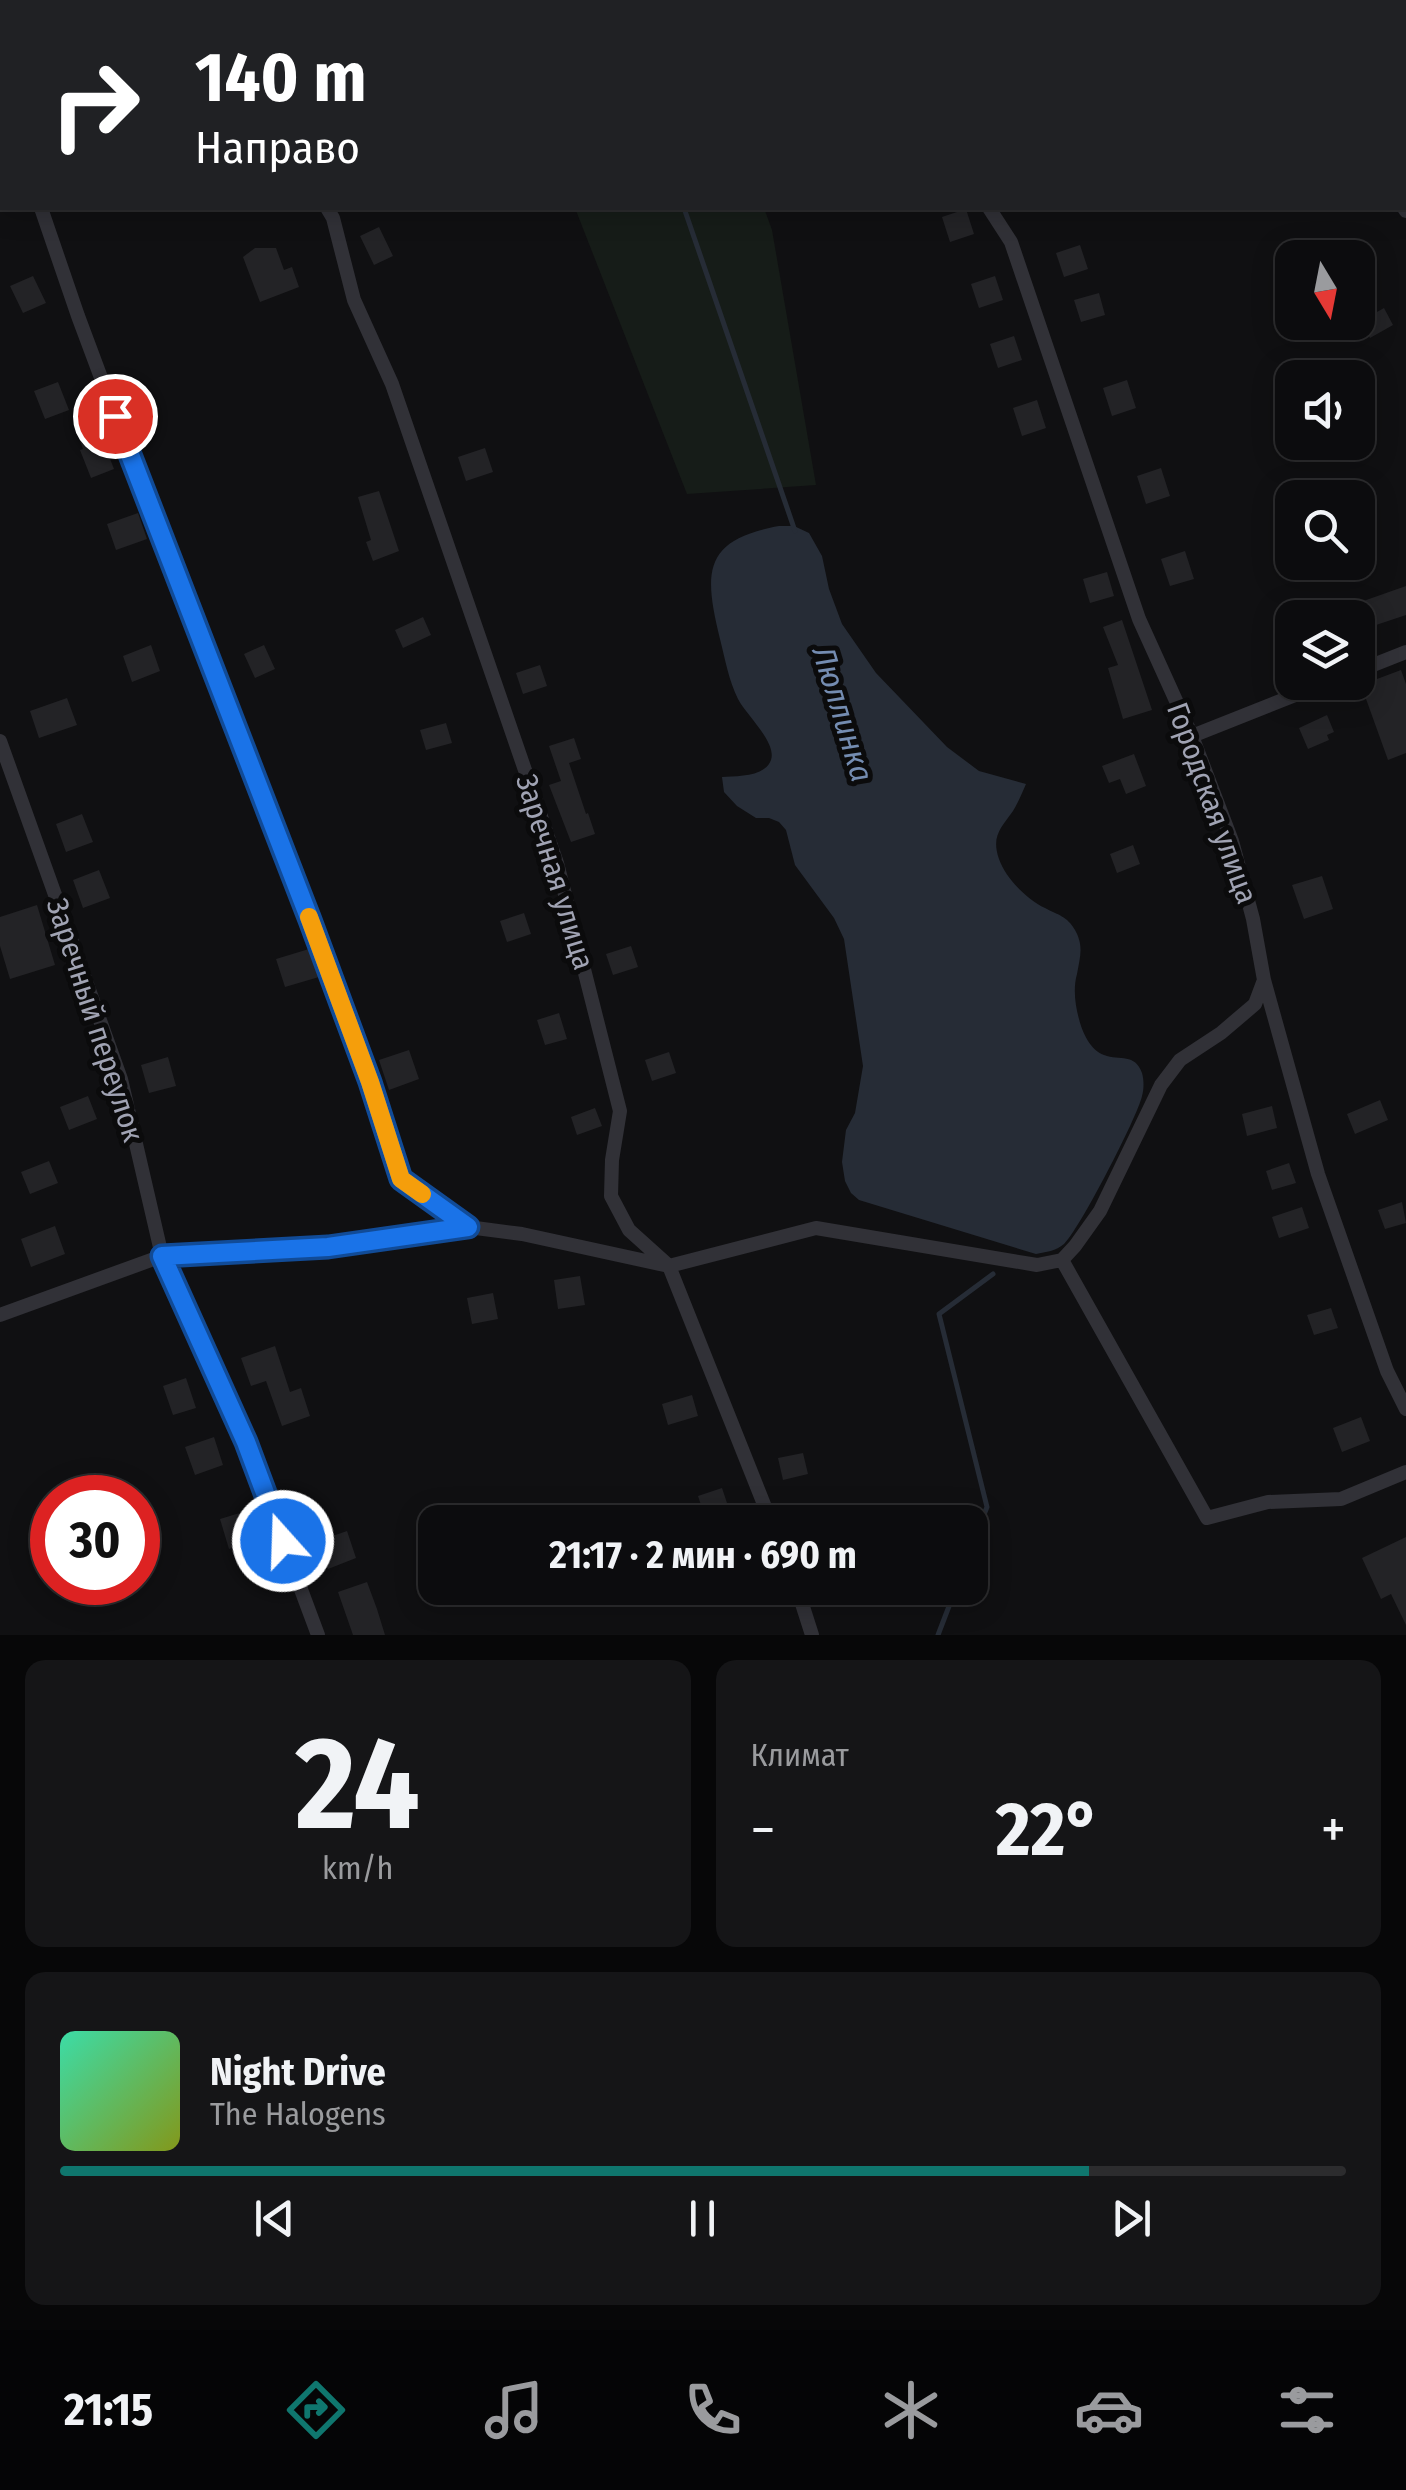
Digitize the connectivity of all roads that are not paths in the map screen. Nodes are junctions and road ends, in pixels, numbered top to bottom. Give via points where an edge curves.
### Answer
1 (42, 210) edge
2 (328, 210) edge
3 (990, 210) edge
4 (1406, 652) edge
5 (1375, 664) edge
6 (1283, 700) edge
7 (1192, 736) junction
8 (0, 741) edge
9 (1264, 980) junction
10 (468, 1227) junction
11 (162, 1256) junction
12 (1062, 1260) junction
13 (669, 1266) junction
14 (0, 1315) edge
15 (1406, 1408) edge
16 (1406, 1472) edge
17 (764, 1505) edge
18 (802, 1605) edge
19 (318, 1635) edge
20 (812, 1635) edge

1 - 10 street via 401,1179
2 - 13 street, Заречная улица via 354,300 392,384 557,863 620,1111 611,1196 629,1230
3 - 7 street, Городская улица via 1011,242 1139,619
4 - 5 street
6 - 7 street
7 - 9 street, Городская улица via 1232,841
8 - 11 street, Заречный переулок via 120,1079
9 - 12 street via 1255,1004 1180,1060 1161,1085 1100,1211
9 - 15 street, Городская улица via 1318,1174
10 - 11 street via 328,1247
10 - 13 street
11 - 14 street
11 - 19 street, Заречный переулок via 246,1442
12 - 13 street via 1037,1265 816,1228
12 - 16 street via 1207,1518 1268,1502 1341,1498
13 - 17 street, Заречная улица
18 - 20 street

